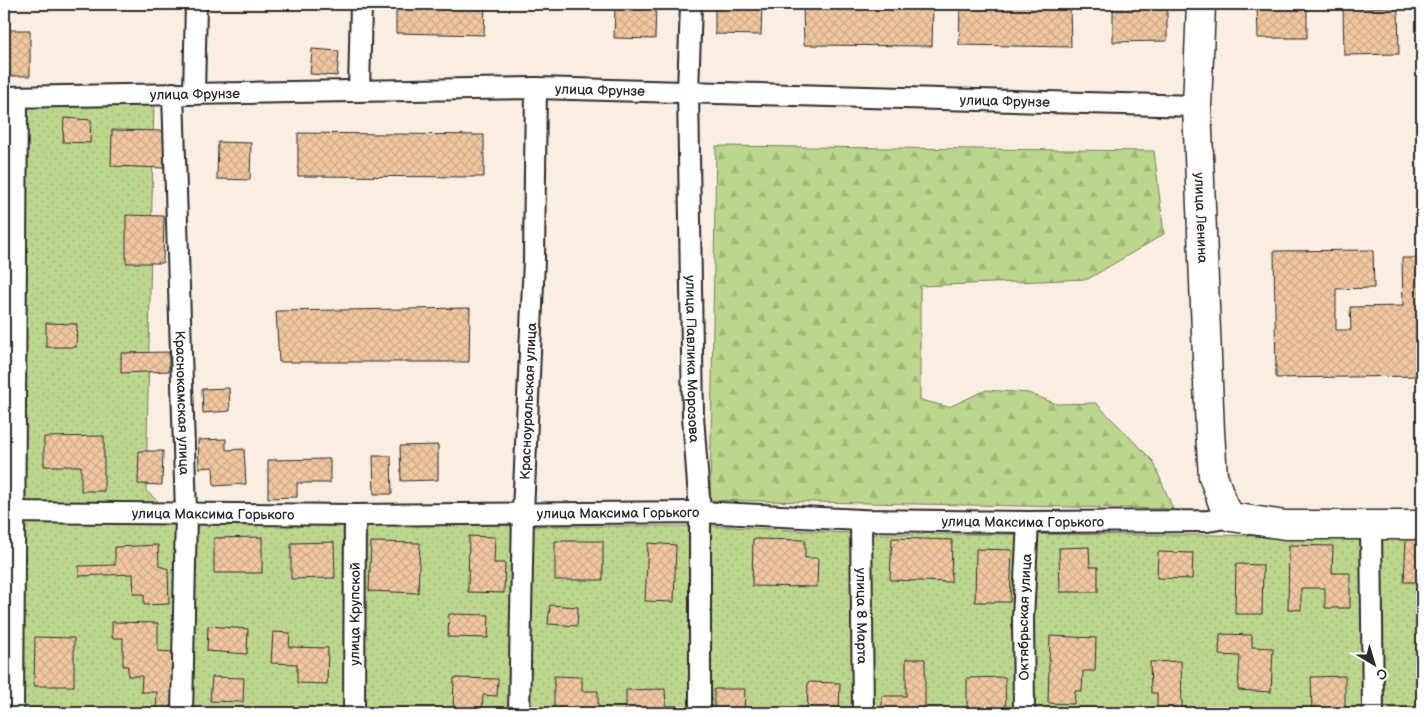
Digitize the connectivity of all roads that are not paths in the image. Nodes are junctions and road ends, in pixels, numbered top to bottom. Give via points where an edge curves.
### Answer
1 (196, 4) edge
2 (361, 4) edge
3 (691, 4) edge
4 (1201, 4) edge
5 (536, 88) junction
6 (688, 91) junction
7 (359, 92) junction
8 (173, 93) junction
9 (194, 93) junction
10 (11, 96) edge
11 (1197, 106) junction
12 (9, 512) edge
13 (700, 512) junction
14 (186, 513) junction
15 (524, 513) junction
16 (355, 515) junction
17 (1231, 517) junction
18 (862, 520) junction
19 (1028, 522) junction
20 (1371, 524) junction
21 (1422, 525) edge
22 (13, 713) edge
23 (182, 713) edge
24 (354, 713) edge
25 (519, 713) edge
26 (700, 713) edge
27 (863, 713) edge
28 (1024, 713) edge
29 (1373, 713) edge

1 - 9 street
2 - 7 street
3 - 6 street, улица Павлика Морозова
4 - 11 street, улица Ленина
5 - 6 street, улица Фрунзе
5 - 7 street, улица Фрунзе
5 - 15 street, Красноуральская улица via 534,260
6 - 11 street, улица Фрунзе
6 - 13 street, улица Павлика Морозова via 693,416
7 - 9 street, улица Фрунзе
8 - 9 street, улица Фрунзе
8 - 10 street, улица Фрунзе
8 - 14 street, Краснокамская улица
10 - 12 street
11 - 17 street, улица Ленина via 1213,476
12 - 14 street, улица Максима Горького
12 - 22 street
13 - 15 street, улица Максима Горького
13 - 18 street, улица Максима Горького
13 - 26 street, улица Павлика Морозова
14 - 16 street, улица Максима Горького
14 - 23 street, Краснокамская улица
15 - 16 street, улица Максима Горького
15 - 25 street, Красноуральская улица
16 - 24 street, улица Крупской
17 - 19 street, улица Максима Горького via 1208,521
17 - 20 street, улица Максима Горького via 1285,525
18 - 19 street, улица Максима Горького
18 - 27 street, улица 8 Марта
19 - 28 street, Октябрьская улица via 1023,618
20 - 21 street, улица Максима Горького
20 - 29 street

